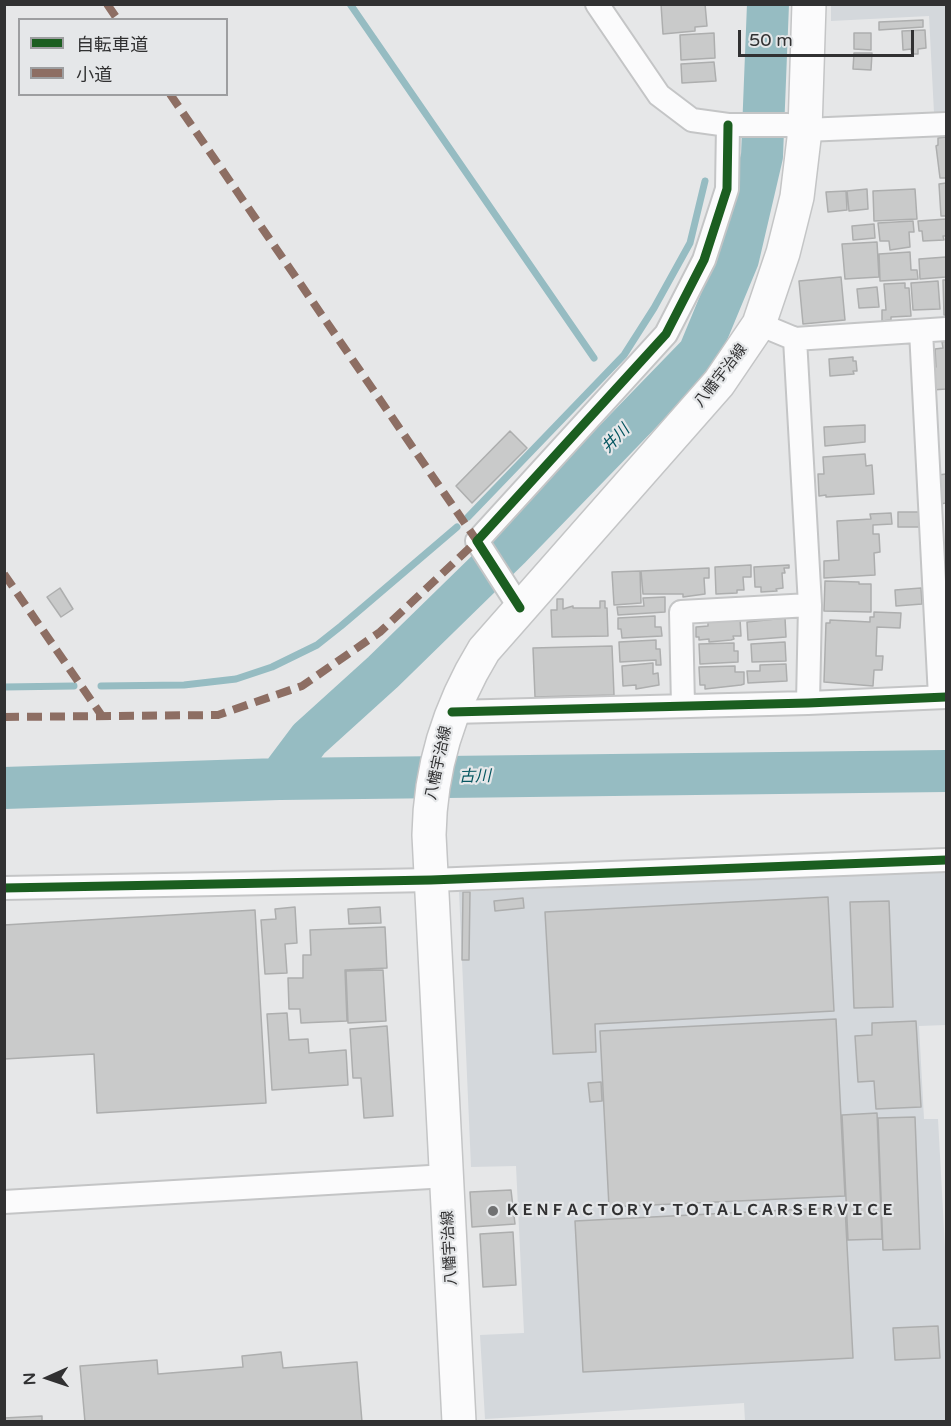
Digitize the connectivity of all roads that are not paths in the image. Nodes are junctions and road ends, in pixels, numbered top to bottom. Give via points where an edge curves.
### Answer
1 (597, 4) edge
2 (809, 4) edge
3 (946, 124) edge
4 (728, 125) junction
5 (797, 128) junction
6 (759, 324) junction
7 (946, 329) edge
8 (921, 331) junction
9 (795, 339) junction
10 (939, 517) edge
11 (513, 597) junction
12 (810, 605) junction
13 (943, 697) edge
14 (808, 703) junction
15 (683, 706) junction
16 (450, 717) junction
17 (946, 860) edge
18 (430, 874) junction
19 (4, 888) edge
20 (447, 1176) junction
21 (4, 1202) edge
22 (459, 1422) edge

1 - 4 street via 659,95 692,120
2 - 5 main road, 八幡宇治線
3 - 5 street
4 - 5 street
4 - 11 street via 727,189 704,260 666,334 477,541
5 - 6 main road, 八幡宇治線 via 797,197
6 - 9 street
6 - 11 main road, 八幡宇治線 via 719,383
7 - 8 street
8 - 9 street
8 - 10 street
9 - 12 street
10 - 13 street
11 - 16 main road, 八幡宇治線 via 466,679
12 - 14 street
12 - 15 street via 681,612
13 - 14 street
14 - 15 street
15 - 16 street
16 - 18 main road, 八幡宇治線 via 430,805
17 - 18 street
18 - 19 street
18 - 20 main road, 八幡宇治線
20 - 21 street
20 - 22 main road, 八幡宇治線

